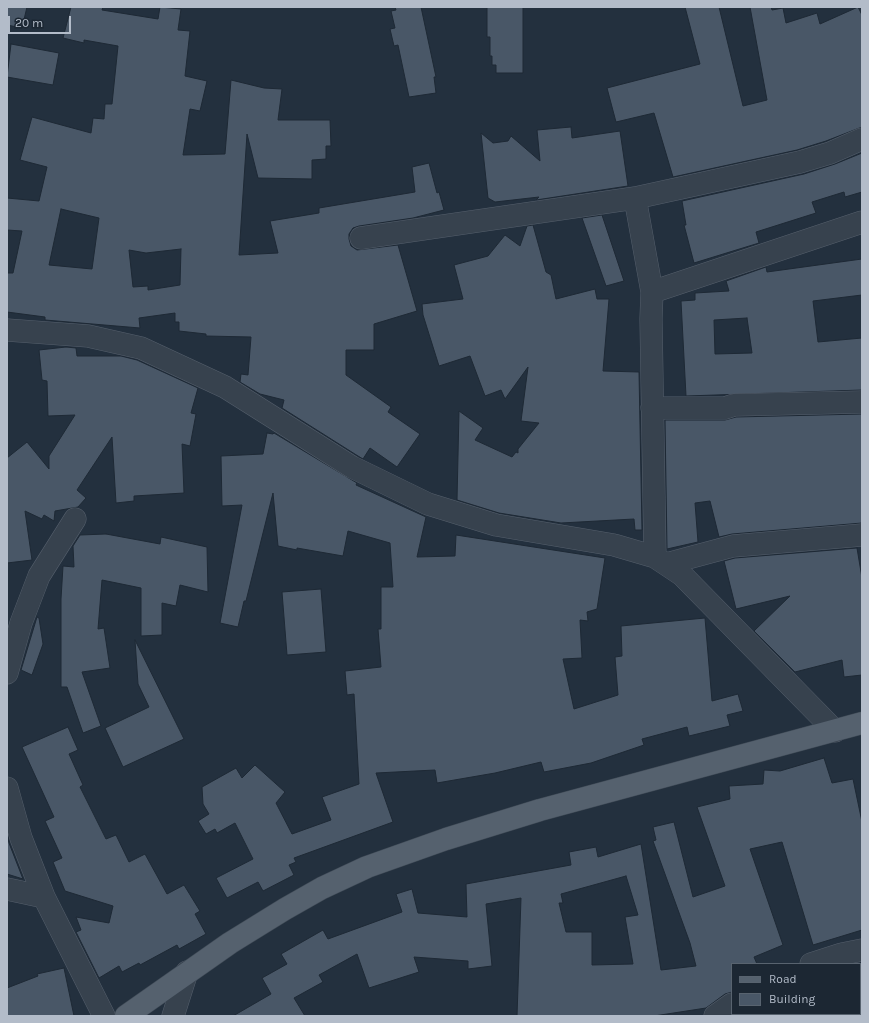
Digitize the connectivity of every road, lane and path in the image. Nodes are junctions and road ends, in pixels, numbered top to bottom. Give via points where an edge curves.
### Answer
1 (862, 139) edge
2 (635, 198) junction
3 (862, 222) edge
4 (361, 238) dead end
5 (652, 292) junction
6 (7, 330) edge
7 (862, 402) edge
8 (652, 408) junction
9 (75, 519) dead end
10 (862, 535) edge
11 (660, 561) junction
12 (7, 673) edge
13 (862, 723) edge
14 (835, 731) junction
15 (7, 788) edge
16 (7, 890) edge
17 (44, 897) junction
18 (862, 950) edge
19 (814, 963) edge
20 (187, 972) junction
21 (731, 1005) edge
22 (104, 1016) edge
23 (126, 1016) edge
24 (173, 1016) edge
25 (715, 1016) edge

1 - 2 street via 800,162
2 - 4 street
2 - 5 street
3 - 5 street
5 - 8 street
6 - 11 street via 88,336 141,348 225,387 352,468 428,504 496,525 614,545
7 - 8 street via 734,405 725,408
8 - 11 street
9 - 12 street via 39,576 21,623
10 - 11 street via 733,546
11 - 14 street via 682,575
13 - 14 main road
14 - 20 main road via 540,810 367,867 285,909
15 - 17 street via 21,838
16 - 17 street
17 - 22 street
18 - 19 street
20 - 23 main road
20 - 24 street
21 - 25 street

